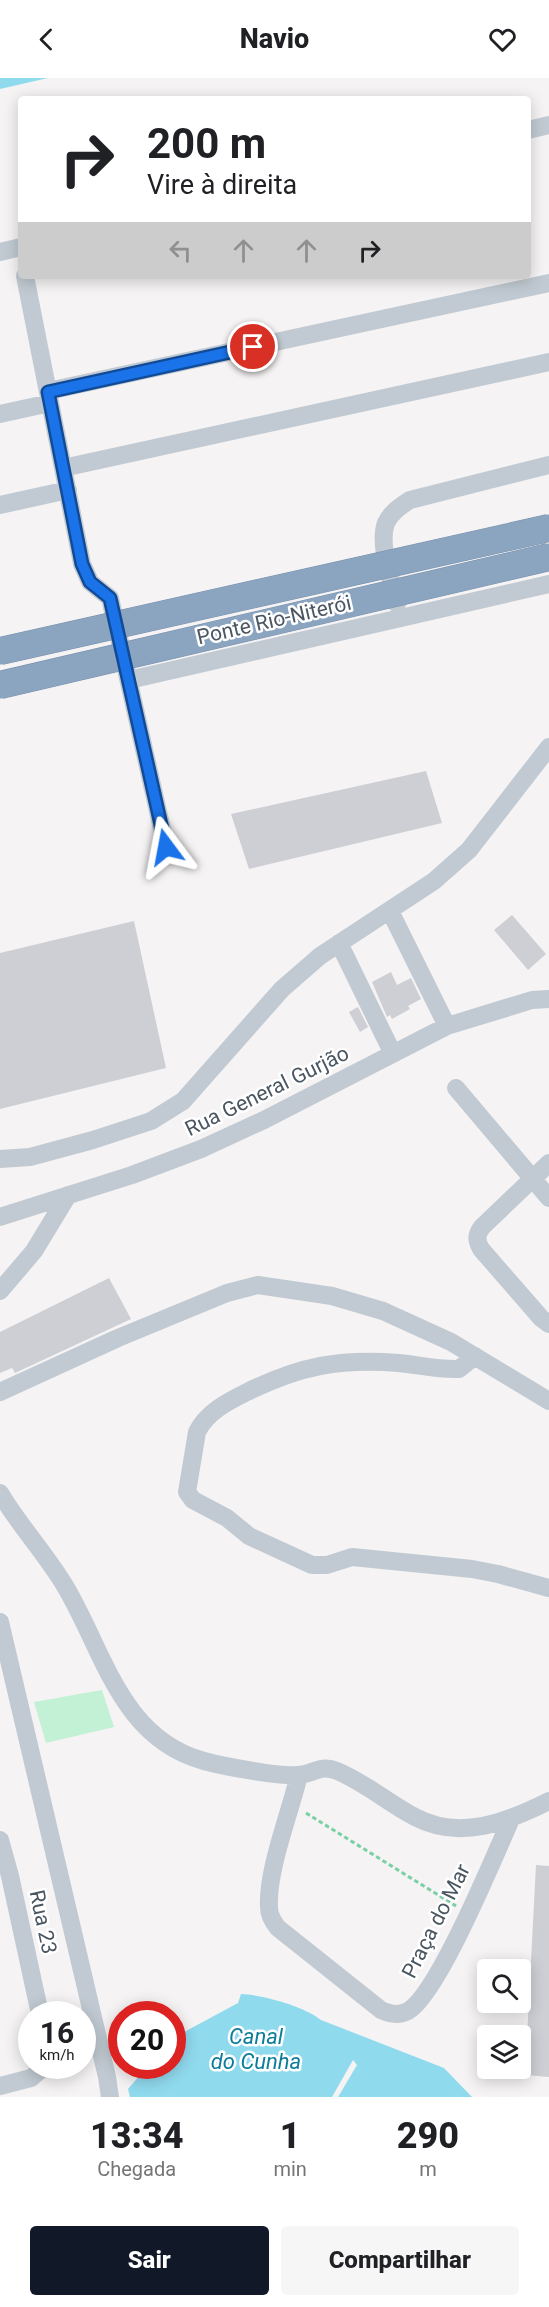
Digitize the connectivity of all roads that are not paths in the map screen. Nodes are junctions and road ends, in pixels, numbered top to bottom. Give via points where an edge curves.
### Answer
1 (549, 125) edge
2 (531, 129) edge
3 (18, 250) edge
4 (0, 252) edge
5 (26, 279) edge
6 (549, 283) edge
7 (549, 362) edge
8 (49, 397) junction
9 (0, 414) edge
10 (549, 465) edge
11 (63, 468) junction
12 (68, 490) junction
13 (0, 505) edge
14 (549, 528) edge
15 (549, 557) edge
16 (549, 584) edge
17 (401, 618) junction
18 (0, 651) edge
19 (129, 681) junction
20 (0, 685) edge
21 (549, 747) edge
22 (166, 847) dead end
23 (390, 911) junction
24 (339, 943) junction
25 (549, 999) edge
26 (447, 1026) junction
27 (393, 1054) junction
28 (456, 1088) dead end
29 (0, 1159) edge
30 (549, 1163) edge
31 (532, 1179) junction
32 (68, 1195) junction
33 (549, 1198) edge
34 (0, 1217) edge
35 (0, 1291) edge
36 (549, 1324) edge
37 (475, 1356) junction
38 (0, 1392) edge
39 (549, 1401) edge
40 (0, 1492) edge
41 (549, 1588) edge
42 (0, 1622) edge
43 (299, 1775) junction
44 (549, 1801) edge
45 (511, 1819) junction
46 (0, 1840) edge
47 (5, 1877) edge
48 (37, 2001) edge
49 (28, 2079) edge
50 (0, 2086) edge
51 (110, 2097) edge

1 - 2 street
3 - 4 street
5 - 8 street
6 - 8 street
7 - 11 street
8 - 9 street
8 - 11 street
10 - 17 street via 410,500 396,509 386,524 383,543
11 - 12 street
12 - 13 street
12 - 19 street via 82,564 90,582 110,598
14 - 18 highway, Ponte Rio-Niterói, bridge
15 - 20 highway, Ponte Rio-Niterói, bridge
16 - 17 street
17 - 19 street
19 - 22 street
21 - 23 street via 469,850 434,881
23 - 24 street
23 - 26 street
24 - 27 street
24 - 29 street via 282,989 183,1101 151,1121 93,1140 30,1157
25 - 26 street, Rua General Gurjão via 532,1000
26 - 27 street, Rua General Gurjão
27 - 32 street, Rua General Gurjão via 201,1149
28 - 31 street
30 - 31 street
31 - 33 street
31 - 36 street via 482,1227 477,1241
32 - 34 street, Rua General Gurjão
32 - 35 street via 34,1251
37 - 38 street via 383,1311 332,1296 258,1285 227,1293 118,1338
37 - 39 street
37 - 41 street via 465,1366 453,1370 380,1362 332,1362 291,1373 229,1401 206,1417 197,1432 187,1492 193,1500 249,1536 312,1565 352,1557 472,1569
40 - 43 street via 63,1582 121,1698 162,1741 203,1761
42 - 51 street
43 - 45 street via 321,1768 350,1776 415,1817 440,1827 459,1829
43 - 45 street, Praça do Mar via 274,1866 270,1915 278,1928 391,2014 399,2014 422,1998 468,1913
44 - 45 street
46 - 47 street, Rua 23
47 - 48 street, Rua 23
49 - 50 street

